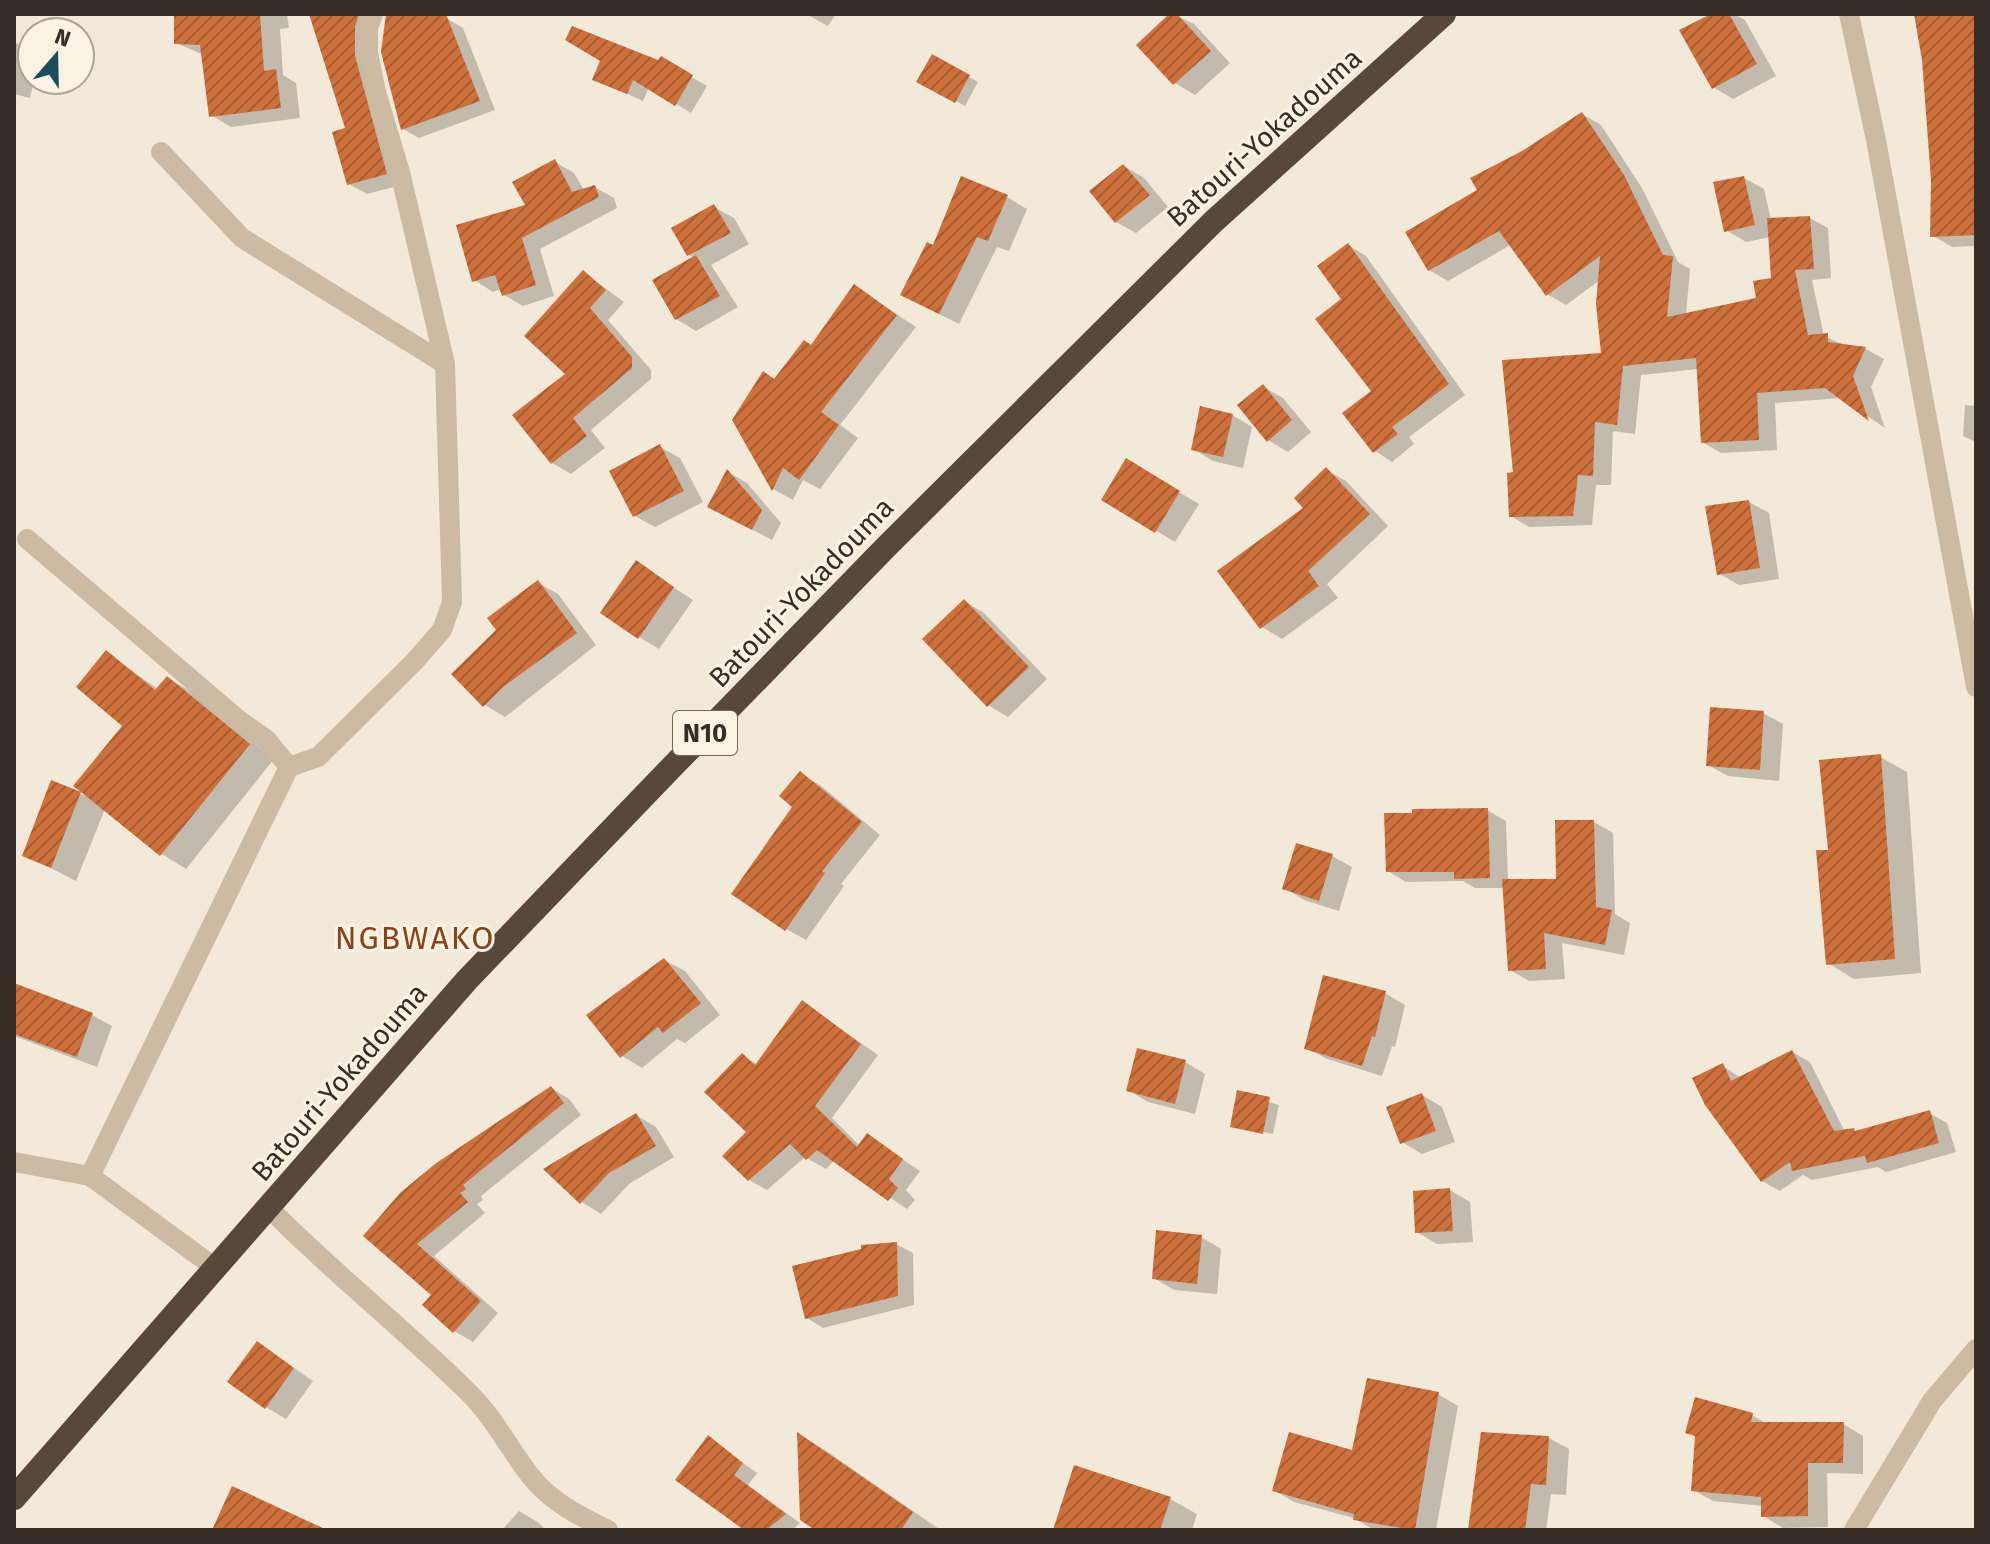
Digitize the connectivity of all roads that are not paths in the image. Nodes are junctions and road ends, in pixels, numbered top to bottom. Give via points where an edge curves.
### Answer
1 (373, 14) edge
2 (1444, 14) edge
3 (1849, 14) edge
4 (161, 152) dead end
5 (445, 364) junction
6 (27, 539) dead end
7 (1976, 687) edge
8 (289, 767) junction
9 (14, 1162) edge
10 (90, 1176) junction
11 (269, 1208) junction
12 (214, 1267) junction
13 (1976, 1349) edge
14 (14, 1498) edge
15 (608, 1530) edge
16 (1854, 1530) edge

1 - 5 street via 368,53 376,92 404,186
2 - 11 highway, Batouri-Yokadouma / N10 via 1214,221 887,546 467,980
3 - 7 street
4 - 5 street via 242,238
5 - 8 street via 452,602 442,630 318,757
6 - 8 street via 267,740
8 - 10 street
9 - 10 street
10 - 12 street
11 - 12 highway, Batouri-Yokadouma / N10
11 - 15 street via 474,1399 531,1477 560,1505
12 - 14 highway, Batouri-Yokadouma / N10
13 - 16 street via 1932,1401

